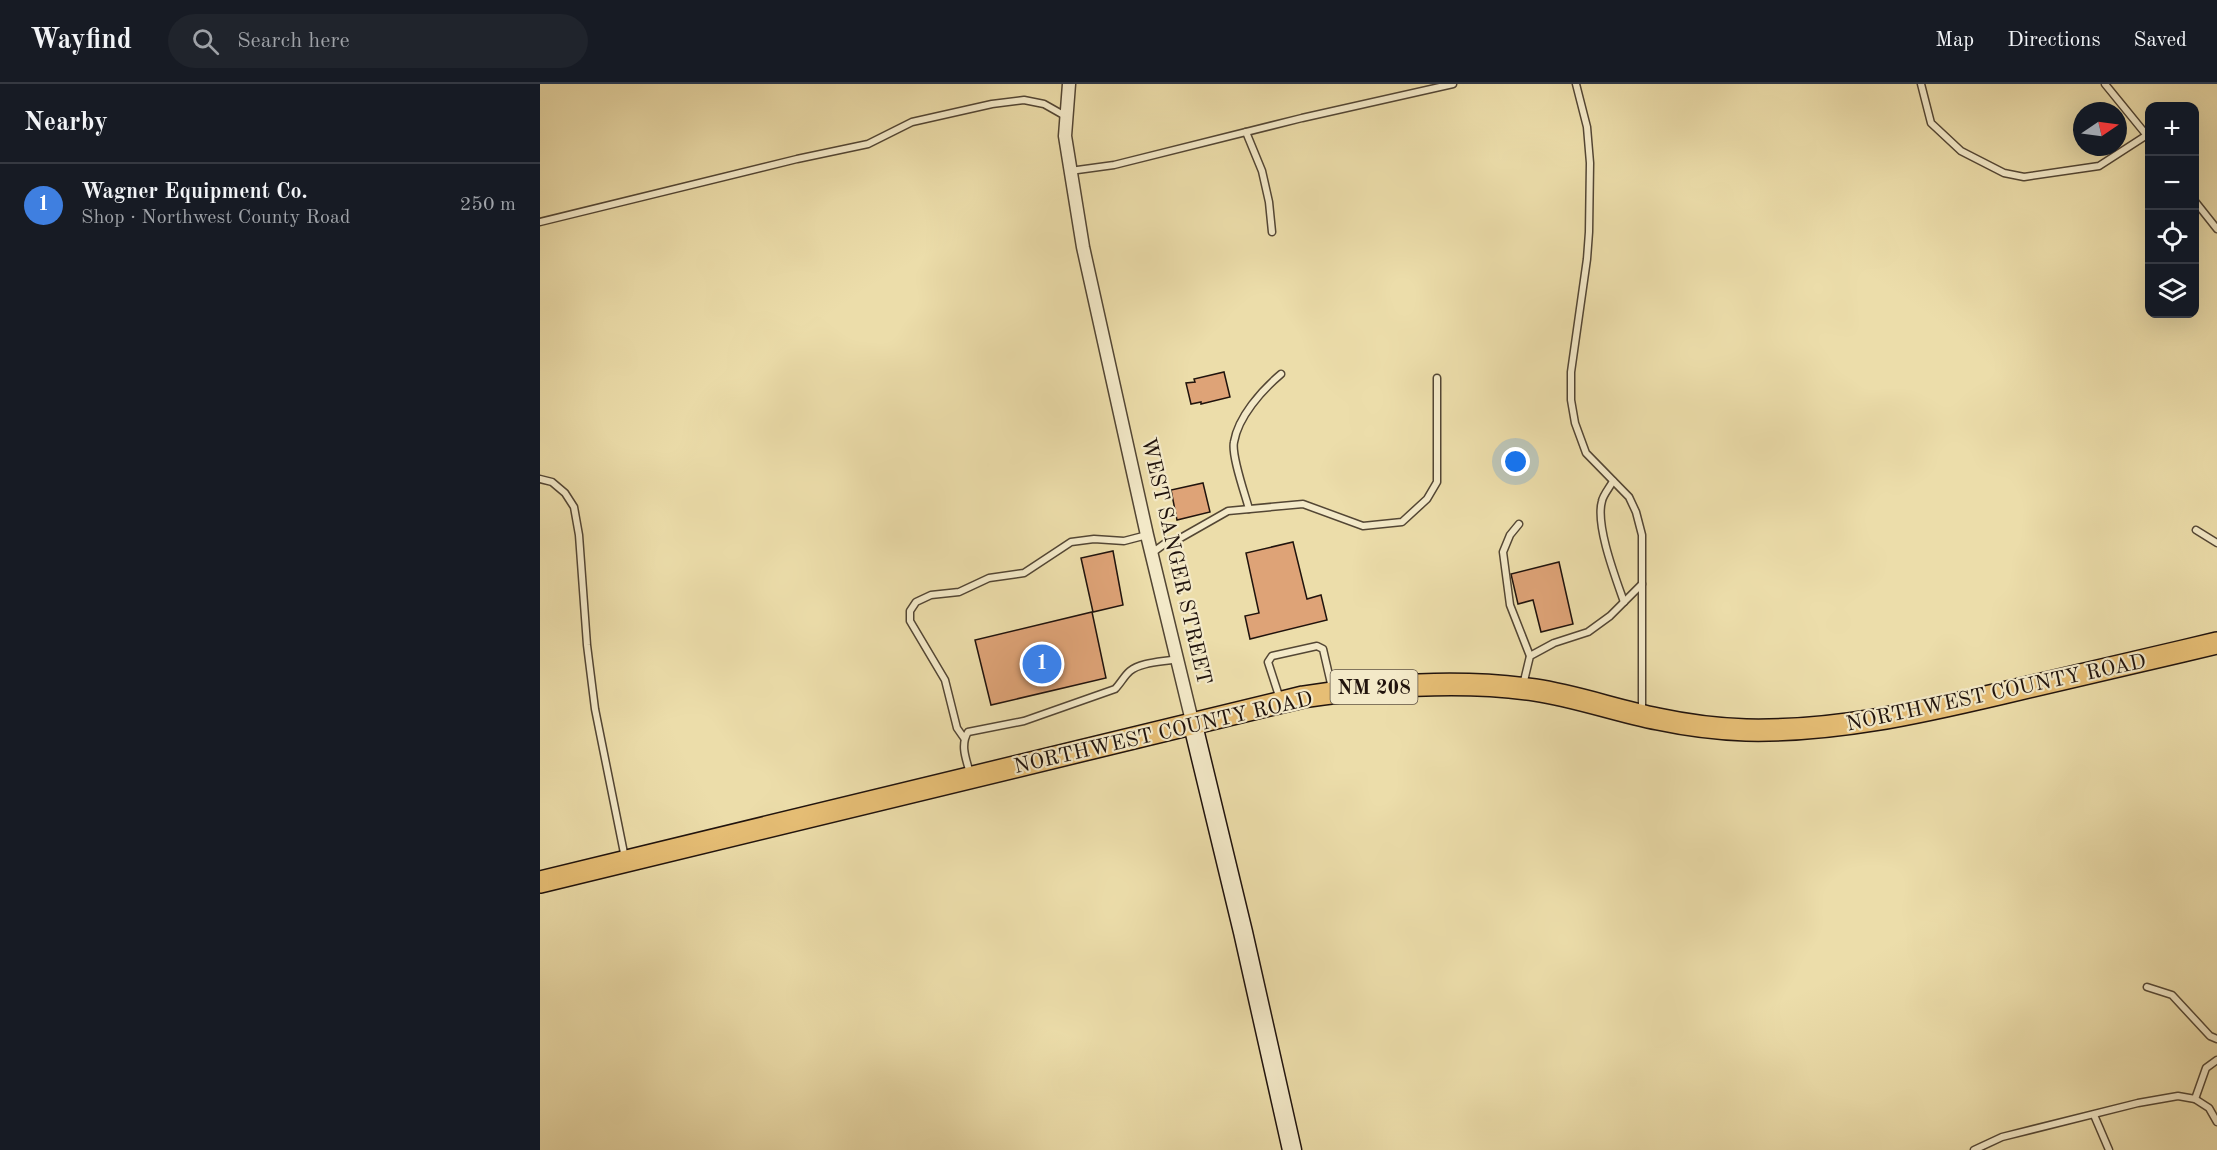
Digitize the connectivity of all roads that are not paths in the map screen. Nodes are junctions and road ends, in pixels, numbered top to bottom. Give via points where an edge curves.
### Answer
1 (1453, 84) edge
2 (1576, 84) edge
3 (1921, 84) edge
4 (2105, 84) edge
5 (1068, 85) edge
6 (1067, 117) junction
7 (1246, 132) junction
8 (2145, 133) edge
9 (2145, 139) edge
10 (1069, 171) junction
11 (2199, 206) edge
12 (540, 222) edge
13 (2217, 229) edge
14 (1272, 232) dead end
15 (1281, 374) dead end
16 (1437, 378) dead end
17 (540, 479) edge
18 (1613, 481) junction
19 (1249, 509) junction
20 (1519, 525) dead end
21 (2196, 530) dead end
22 (1146, 535) junction
23 (2217, 543) edge
24 (1151, 553) junction
25 (1642, 584) junction
26 (1624, 602) junction
27 (2217, 643) edge
28 (1530, 656) junction
29 (1177, 659) junction
30 (1522, 688) junction
31 (1333, 693) junction
32 (1281, 703) junction
33 (1642, 716) junction
34 (1193, 725) junction
35 (964, 738) junction
36 (971, 778) junction
37 (626, 861) junction
38 (540, 882) edge
39 (2147, 987) dead end
40 (2217, 1039) edge
41 (2217, 1060) edge
42 (2195, 1099) junction
43 (2094, 1115) junction
44 (2217, 1122) edge
45 (1292, 1150) edge
46 (1974, 1150) edge
47 (2109, 1150) edge

1 - 7 lane
2 - 18 lane via 1587,127 1589,232 1570,399 1586,453
3 - 9 lane via 1931,123 1961,151 2004,173 2024,177 2099,166
4 - 8 lane
5 - 6 street, WEST SANGER STREET
6 - 10 street, WEST SANGER STREET
6 - 12 lane via 1044,104 1024,100 992,104 912,122 868,144
7 - 10 lane via 1125,163
7 - 14 lane via 1262,171
10 - 22 street, WEST SANGER STREET
11 - 13 lane
15 - 19 lane via 1263,389 1244,417 1233,443
16 - 19 lane via 1437,482 1427,499 1402,522 1364,526 1303,504
17 - 37 lane via 552,482 574,507 595,709
18 - 25 lane via 1636,512 1642,535
18 - 26 lane via 1601,502 1602,527
19 - 24 lane via 1228,512
20 - 28 lane via 1503,552 1510,605
21 - 23 lane
22 - 24 street, WEST SANGER STREET
22 - 35 lane via 1124,541 1071,542 1024,573 989,578 959,592 916,602 910,611 910,621 945,680 957,728
24 - 29 street, WEST SANGER STREET
25 - 26 lane
25 - 33 lane
26 - 28 lane via 1588,632
27 - 33 highway, NORTHWEST COUNTY ROAD / NM 208 via 1912,714 1851,724 1745,730
28 - 30 lane
29 - 34 street, WEST SANGER STREET
29 - 35 lane via 1138,666 1114,688 1024,721 968,732
30 - 31 highway, NORTHWEST COUNTY ROAD / NM 208 via 1392,685
30 - 33 highway, NORTHWEST COUNTY ROAD / NM 208
31 - 32 highway, NORTHWEST COUNTY ROAD / NM 208
31 - 32 lane via 1323,649 1317,646 1272,656 1268,662
32 - 34 highway, NORTHWEST COUNTY ROAD / NM 208
34 - 36 highway, NORTHWEST COUNTY ROAD / NM 208
34 - 45 main road, WEST SANGER STREET
35 - 36 lane via 963,750
36 - 37 highway, NORTHWEST COUNTY ROAD / NM 208
37 - 38 highway, NORTHWEST COUNTY ROAD / NM 208
39 - 40 lane via 2172,995
41 - 42 lane via 2206,1068
42 - 43 lane via 2178,1096
42 - 44 lane via 2209,1108
43 - 46 lane via 2002,1137
43 - 47 lane

